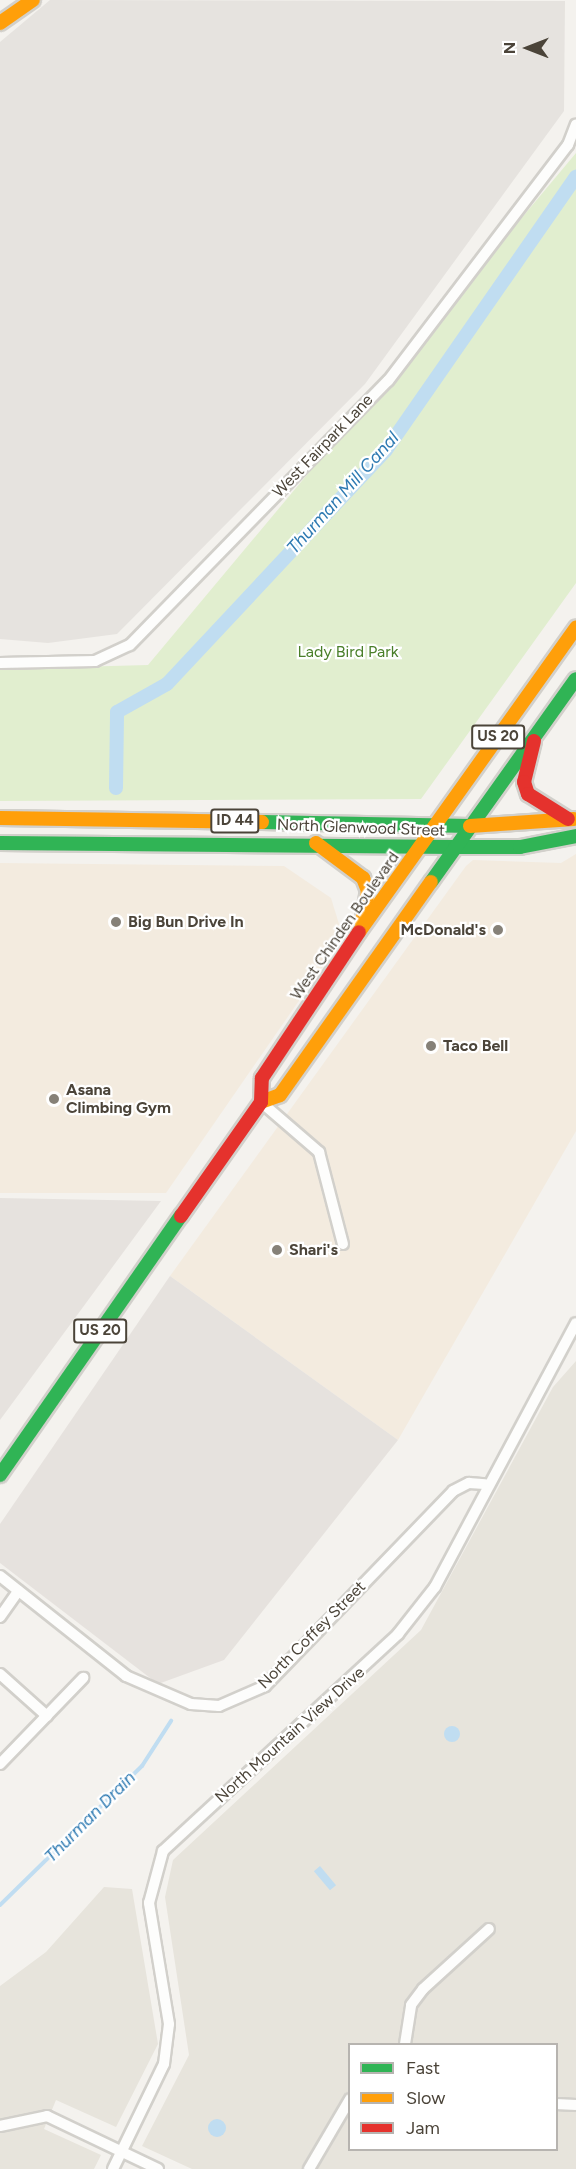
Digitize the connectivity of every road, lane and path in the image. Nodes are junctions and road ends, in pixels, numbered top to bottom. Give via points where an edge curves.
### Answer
1 (33, 0) edge
2 (0, 23) edge
3 (576, 124) edge
4 (576, 628) edge
5 (0, 663) edge
6 (576, 679) edge
7 (537, 730) junction
8 (0, 818) edge
9 (572, 819) edge
10 (436, 824) junction
11 (470, 826) junction
12 (576, 836) edge
13 (0, 843) edge
14 (314, 843) junction
15 (421, 846) junction
16 (455, 847) junction
17 (361, 929) junction
18 (261, 1102) junction
19 (343, 1244) dead end
20 (576, 1323) edge
21 (0, 1474) edge
22 (485, 1484) junction
23 (0, 1576) edge
24 (18, 1591) junction
25 (0, 1617) edge
26 (0, 1674) edge
27 (83, 1678) dead end
28 (46, 1716) junction
29 (0, 1764) edge
30 (489, 1929) dead end
31 (405, 2043) edge
32 (348, 2102) edge
33 (558, 2104) edge
34 (576, 2105) edge
35 (0, 2126) edge
36 (123, 2150) junction
37 (113, 2169) edge
38 (158, 2169) edge
39 (309, 2169) edge

1 - 2 main road
3 - 5 street, West Fairpark Lane via 568,144 388,381 130,645 95,661
4 - 10 main road, West Chinden Boulevard / US 20
6 - 7 main road, West Chinden Boulevard / US 20
7 - 9 main road via 525,782 528,794
7 - 11 main road, West Chinden Boulevard / US 20
8 - 10 main road, North Glenwood Street / ID 44
9 - 11 main road, North Glenwood Street
10 - 11 main road, North Glenwood Street / ID 44
10 - 15 main road, West Chinden Boulevard / US 20
11 - 16 main road, West Chinden Boulevard / US 20
12 - 16 main road, North Glenwood Street via 520,847
13 - 14 main road, North Glenwood Street / ID 44
14 - 15 main road, North Glenwood Street / ID 44
14 - 17 main road via 363,878 368,891
15 - 16 main road, North Glenwood Street / ID 44
15 - 17 main road, West Chinden Boulevard / US 20
16 - 18 main road, West Chinden Boulevard / US 20 via 280,1095
17 - 18 main road, West Chinden Boulevard / US 20 via 261,1078
18 - 19 street via 319,1152
18 - 21 main road, West Chinden Boulevard / US 20
20 - 22 street, North Mountain View Drive
22 - 24 street, North Coffey Street via 469,1483 453,1491 265,1686 234,1703 205,1706 150,1689 99,1658
22 - 36 street, North Mountain View Drive via 435,1587 398,1634 163,1851 149,1903 169,2024 164,2064
23 - 24 street, North Coffey Street
24 - 25 street
26 - 28 street
27 - 28 street
28 - 29 street
30 - 31 street via 423,1989 411,2005
32 - 39 street
33 - 34 street
35 - 36 street via 47,2116
36 - 37 street, North Mountain View Drive
36 - 38 street

